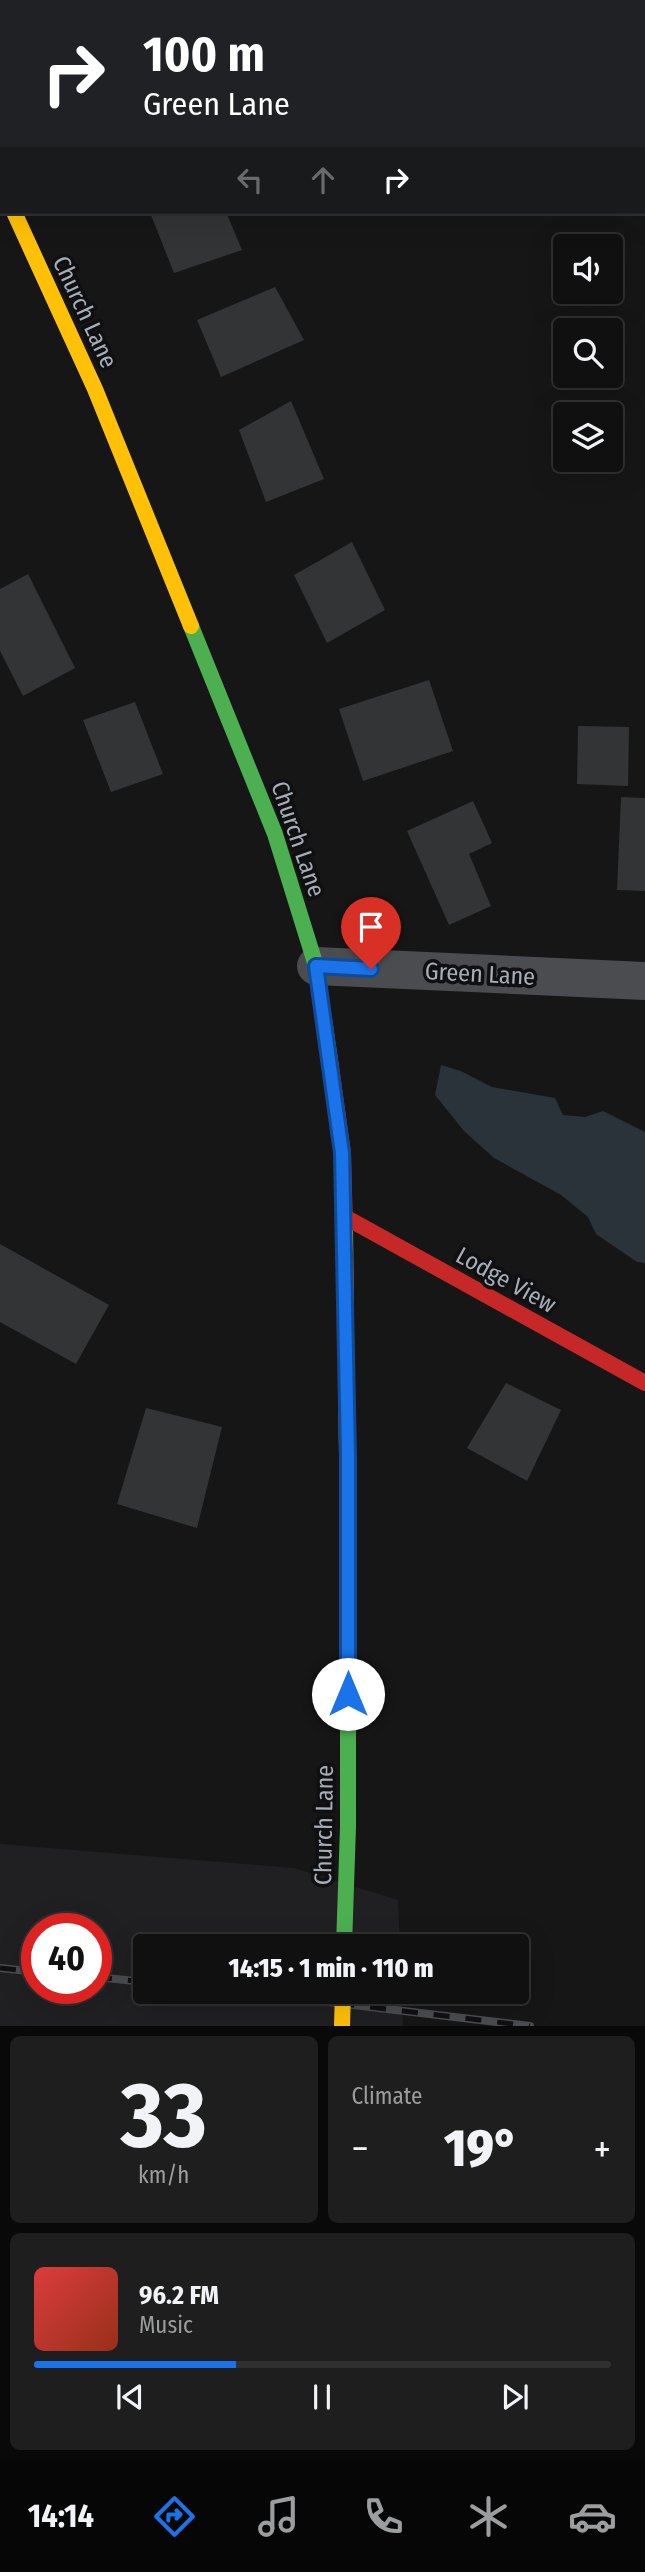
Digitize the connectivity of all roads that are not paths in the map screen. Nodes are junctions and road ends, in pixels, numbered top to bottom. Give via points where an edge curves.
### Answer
1 (15, 214) edge
2 (316, 966) junction
3 (645, 981) edge
4 (345, 1217) junction
5 (645, 1383) edge
6 (344, 1934) edge
7 (343, 2004) edge
8 (342, 2026) edge

1 - 2 street, Church Lane via 95,389 270,822
2 - 3 street, Green Lane
2 - 4 street, Church Lane via 342,1153
4 - 5 street, Lodge View
4 - 6 street, Church Lane via 348,1827
7 - 8 street, bridge

